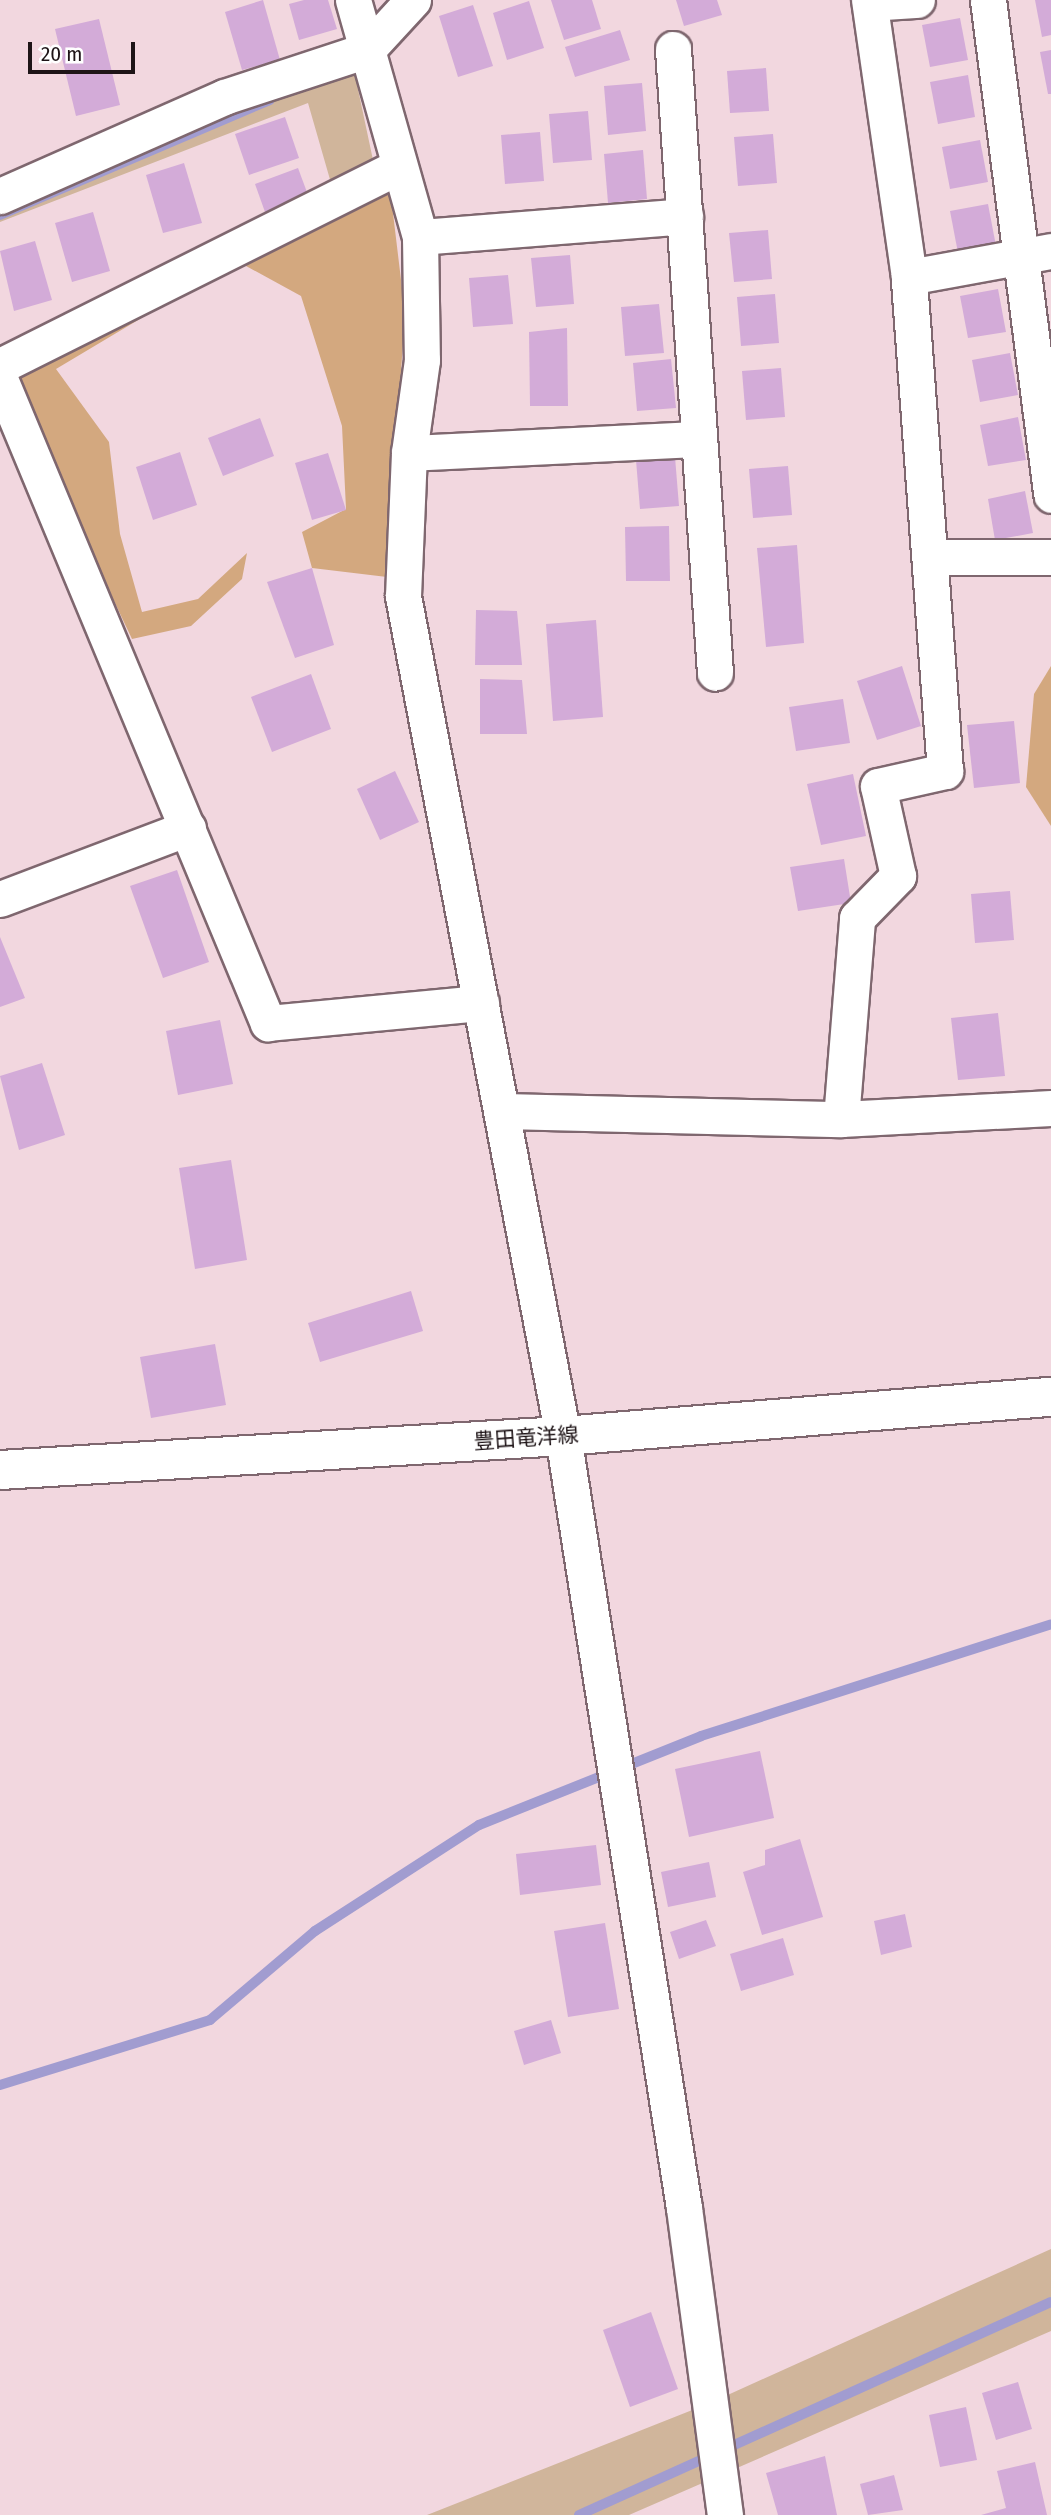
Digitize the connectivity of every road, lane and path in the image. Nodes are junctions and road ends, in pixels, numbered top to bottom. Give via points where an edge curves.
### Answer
1 (353, 0) edge
2 (413, 0) edge
3 (918, 0) edge
4 (988, 0) edge
5 (869, 1) edge
6 (673, 48) dead end
7 (367, 50) junction
8 (396, 168) junction
9 (0, 196) edge
10 (685, 216) junction
11 (420, 237) junction
12 (1037, 254) edge
13 (909, 277) junction
14 (0, 366) edge
15 (0, 379) edge
16 (699, 439) junction
17 (409, 453) junction
18 (1051, 495) edge
19 (930, 557) junction
20 (1051, 557) edge
21 (715, 673) dead end
22 (188, 828) junction
23 (0, 898) edge
24 (481, 1003) junction
25 (1051, 1108) edge
26 (504, 1111) junction
27 (841, 1119) junction
28 (1051, 1397) edge
29 (563, 1436) junction
30 (0, 1470) edge
31 (725, 2515) edge

1 - 7 street
2 - 7 street
3 - 5 street
4 - 12 street
5 - 13 street
6 - 10 street
7 - 8 street
7 - 9 street via 224,97
8 - 11 street
8 - 14 street
10 - 11 street
10 - 16 street
11 - 17 street via 422,360
12 - 13 street
12 - 18 street
13 - 19 street
15 - 22 street
16 - 17 street
16 - 21 street
17 - 24 street via 403,596
19 - 20 street
19 - 27 street via 945,771 878,786 898,876 857,918
22 - 23 street
22 - 24 street via 268,1023
24 - 26 street
25 - 27 street
26 - 27 street
26 - 29 street
28 - 29 main road, 豊田竜洋線
29 - 30 main road, 豊田竜洋線
29 - 31 street via 684,2208

